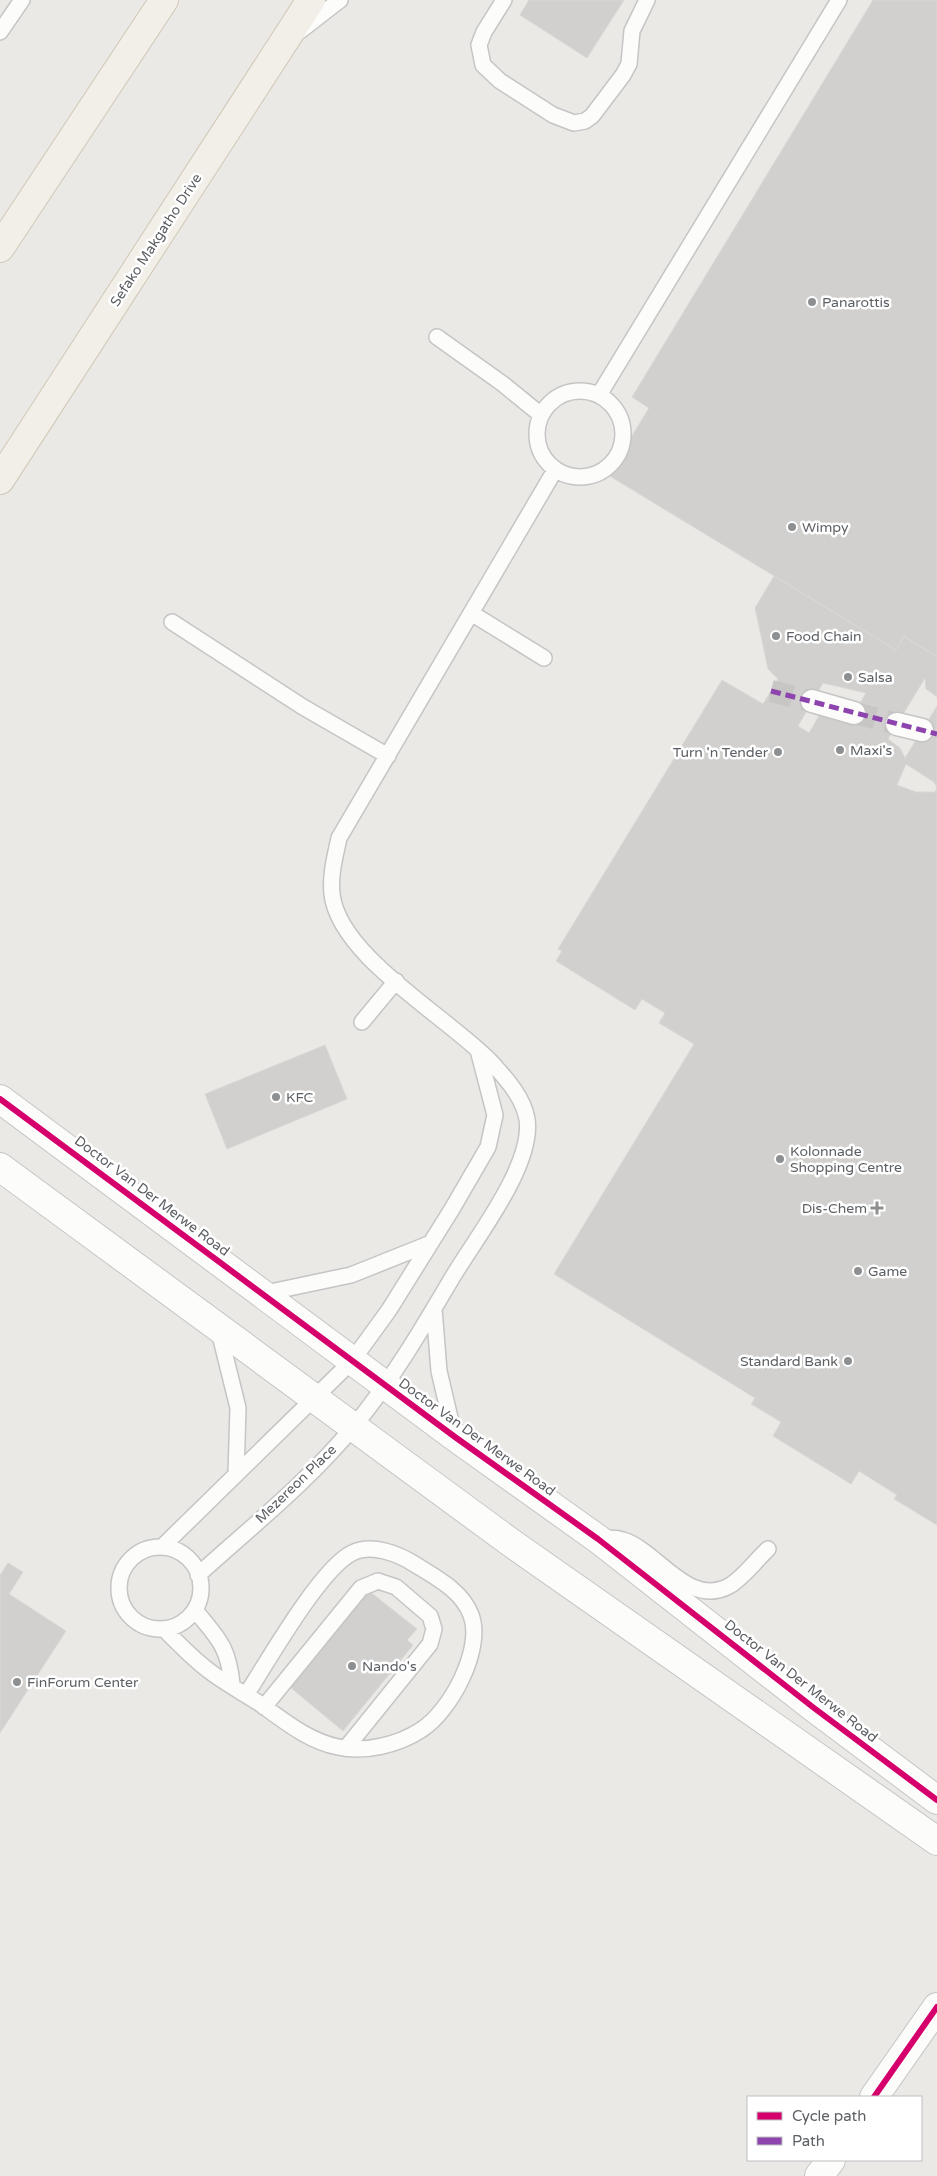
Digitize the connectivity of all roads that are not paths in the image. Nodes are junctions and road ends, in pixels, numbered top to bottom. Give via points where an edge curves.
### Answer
1 (22, 0) edge
2 (164, 0) edge
3 (312, 0) edge
4 (340, 0) edge
5 (504, 0) edge
6 (647, 0) edge
7 (839, 0) edge
8 (0, 32) edge
9 (281, 48) junction
10 (0, 248) edge
11 (437, 336) dead end
12 (599, 395) junction
13 (541, 415) junction
14 (555, 470) junction
15 (0, 480) edge
16 (471, 613) junction
17 (172, 622) dead end
18 (544, 658) dead end
19 (812, 701) tunnel mouth
20 (854, 713) tunnel mouth
21 (897, 724) tunnel mouth
22 (922, 730) dead end
23 (388, 756) junction
24 (396, 981) junction
25 (362, 1022) dead end
26 (478, 1048) junction
27 (0, 1099) edge
28 (0, 1167) edge
29 (430, 1243) junction
30 (261, 1294) junction
31 (434, 1309) junction
32 (218, 1328) junction
33 (352, 1361) junction
34 (384, 1385) junction
35 (315, 1399) junction
36 (353, 1427) junction
37 (455, 1437) junction
38 (236, 1474) junction
39 (598, 1539) junction
40 (162, 1547) junction
41 (768, 1549) dead end
42 (198, 1575) junction
43 (194, 1610) junction
44 (164, 1629) junction
45 (232, 1684) junction
46 (246, 1694) junction
47 (264, 1707) junction
48 (346, 1748) junction
49 (936, 1799) edge
50 (937, 1841) edge
51 (937, 2007) edge
52 (875, 2096) edge
53 (830, 2161) edge
54 (819, 2176) edge

1 - 8 lane
2 - 10 main road
3 - 9 main road, Sefako Makgatho Drive
4 - 9 lane
5 - 6 lane via 479,45 483,65 522,96 552,115 574,123 592,116 624,75 629,64 632,31
7 - 12 lane
9 - 15 main road, Sefako Makgatho Drive
11 - 13 lane
12 - 13 lane via 586,390 566,393 548,404
12 - 14 lane via 611,403 619,415 623,428 618,456 596,474 575,476
13 - 14 lane via 537,427 538,445
14 - 16 lane, Mezereon Place
16 - 18 lane
16 - 23 lane, Mezereon Place
17 - 23 lane via 303,707
19 - 20 street
21 - 22 street
23 - 24 lane, Mezereon Place via 339,838 332,888 339,920 369,958
24 - 25 lane
24 - 26 lane, Mezereon Place
26 - 29 lane via 495,1114 488,1147
26 - 31 lane, Mezereon Place via 508,1080 520,1099 527,1120 525,1147 493,1215
27 - 30 street, Doctor Van Der Merwe Road
28 - 32 street
29 - 30 lane via 351,1274
29 - 33 lane via 389,1310
30 - 33 street, Doctor Van Der Merwe Road
31 - 34 lane, Mezereon Place
31 - 37 lane via 439,1371
32 - 35 street
32 - 38 lane via 238,1408
33 - 34 street, Doctor Van Der Merwe Road
33 - 35 lane
34 - 36 lane, Mezereon Place
34 - 37 street, Doctor Van Der Merwe Road
35 - 36 street
35 - 38 lane
36 - 42 lane, Mezereon Place via 299,1484
36 - 50 street via 510,1542
37 - 39 street, Doctor Van Der Merwe Road
38 - 40 lane
39 - 41 lane via 624,1540 681,1580 707,1592 731,1585
39 - 49 street, Doctor Van Der Merwe Road
40 - 42 lane via 185,1556
40 - 44 lane via 136,1554 120,1576 118,1590 121,1603 138,1623
42 - 43 lane via 200,1587
43 - 44 lane via 186,1619
43 - 45 lane via 225,1649 230,1661
44 - 45 lane via 208,1670
45 - 46 lane
46 - 47 lane
46 - 48 lane via 337,1562 354,1552 372,1549 409,1560 460,1595 471,1616 475,1643 467,1669 446,1704 422,1730 394,1744
47 - 48 lane via 318,1741
47 - 48 lane via 361,1588 378,1582 396,1587 430,1616 434,1629 430,1644
51 - 52 street
53 - 54 street

